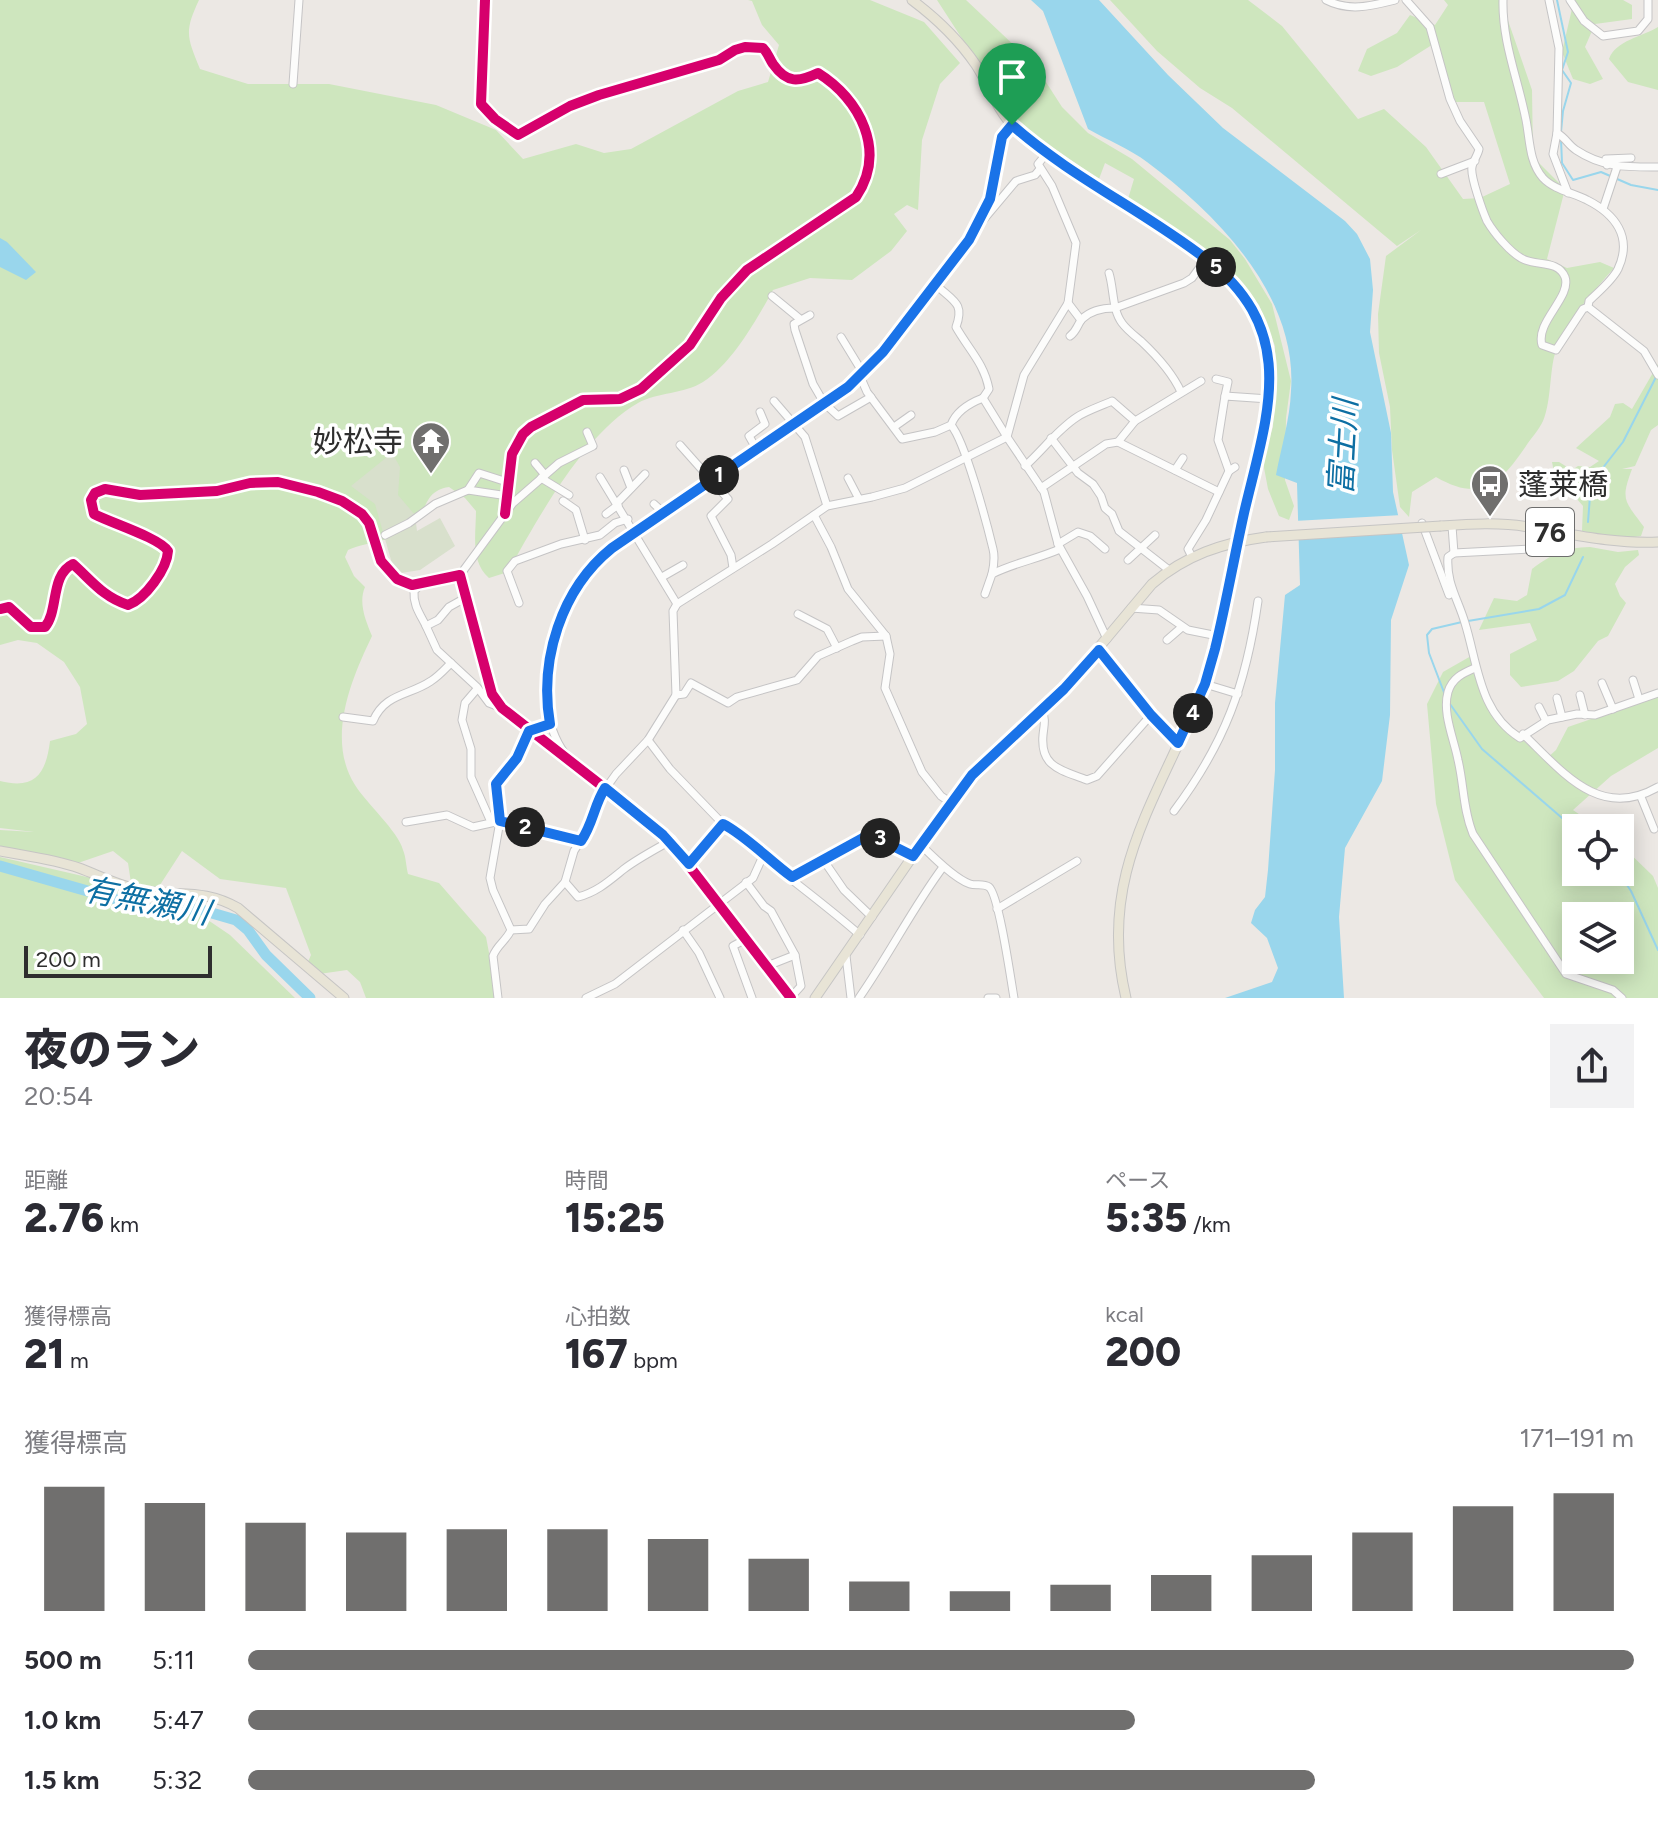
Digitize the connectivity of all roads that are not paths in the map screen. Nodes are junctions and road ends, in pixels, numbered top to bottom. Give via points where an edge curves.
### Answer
1 (299, 0) edge
2 (485, 0) edge
3 (912, 0) edge
4 (1326, 0) edge
5 (1395, 0) edge
6 (1406, 0) edge
7 (1503, 0) edge
8 (1549, 0) edge
9 (1570, 0) edge
10 (1648, 0) edge
11 (293, 84) dead end
12 (1012, 125) junction
13 (1560, 135) junction
14 (1047, 153) junction
15 (1631, 158) dead end
16 (1604, 160) junction
17 (1475, 161) junction
18 (1658, 167) edge
19 (1040, 169) junction
20 (1616, 173) junction
21 (1441, 174) dead end
22 (1568, 193) junction
23 (1603, 209) junction
24 (979, 225) junction
25 (1206, 259) junction
26 (1109, 273) dead end
27 (936, 285) junction
28 (772, 296) dead end
29 (1068, 303) junction
30 (1588, 307) junction
31 (1115, 308) junction
32 (810, 315) dead end
33 (800, 319) junction
34 (1081, 320) junction
35 (1070, 336) dead end
36 (841, 337) dead end
37 (862, 375) junction
38 (1658, 375) edge
39 (1216, 379) dead end
40 (1201, 381) dead end
41 (1181, 392) junction
42 (1225, 396) junction
43 (871, 397) junction
44 (983, 398) junction
45 (1269, 399) junction
46 (774, 401) dead end
47 (824, 403) junction
48 (760, 412) dead end
49 (911, 415) dead end
50 (1135, 421) junction
51 (794, 424) junction
52 (951, 425) junction
53 (894, 427) junction
54 (587, 432) dead end
55 (1007, 437) junction
56 (1051, 438) junction
57 (1118, 442) junction
58 (680, 445) dead end
59 (757, 450) junction
60 (967, 457) junction
61 (1183, 458) dead end
62 (535, 463) dead end
63 (1072, 465) junction
64 (1025, 466) junction
65 (624, 470) dead end
66 (1175, 470) junction
67 (645, 474) dead end
68 (543, 476) junction
69 (600, 477) dead end
70 (848, 478) dead end
71 (710, 481) junction
72 (510, 483) junction
73 (631, 488) junction
74 (1041, 488) junction
75 (468, 490) junction
76 (1219, 492) junction
77 (508, 496) junction
78 (859, 499) junction
79 (618, 504) junction
80 (654, 504) dead end
81 (827, 506) junction
82 (664, 513) junction
83 (505, 514) junction
84 (606, 514) dead end
85 (814, 515) junction
86 (628, 519) junction
87 (1422, 523) dead end
88 (1447, 526) junction
89 (636, 532) junction
90 (1559, 534) junction
91 (385, 535) dead end
92 (1155, 535) dead end
93 (585, 540) junction
94 (1238, 541) junction
95 (1658, 542) edge
96 (1059, 546) junction
97 (1105, 549) dead end
98 (1141, 549) junction
99 (1454, 553) junction
100 (1192, 557) junction
101 (1128, 560) dead end
102 (683, 565) dead end
103 (733, 568) junction
104 (1169, 570) junction
105 (992, 574) junction
106 (460, 575) junction
107 (662, 577) junction
108 (425, 581) junction
109 (985, 594) dead end
110 (467, 597) junction
111 (1258, 601) dead end
112 (519, 603) dead end
113 (677, 604) junction
114 (1459, 606) junction
115 (1131, 608) junction
116 (0, 609) edge
117 (798, 614) dead end
118 (426, 626) junction
119 (1182, 627) junction
120 (886, 636) junction
121 (1218, 636) junction
122 (1107, 639) junction
123 (1167, 640) dead end
124 (837, 648) junction
125 (1099, 650) junction
126 (451, 663) junction
127 (1475, 668) junction
128 (1633, 680) dead end
129 (1602, 683) dead end
130 (1205, 684) junction
131 (477, 689) junction
132 (1658, 693) edge
133 (1238, 694) junction
134 (676, 695) junction
135 (1580, 695) dead end
136 (1557, 698) dead end
137 (1639, 699) junction
138 (1539, 707) dead end
139 (502, 708) junction
140 (1613, 709) junction
141 (1042, 710) junction
142 (1151, 715) junction
143 (1585, 715) junction
144 (343, 717) dead end
145 (1562, 717) junction
146 (1546, 721) junction
147 (550, 724) junction
148 (529, 731) junction
149 (1523, 734) junction
150 (648, 740) junction
151 (1178, 743) junction
152 (577, 767) junction
153 (1658, 787) edge
154 (605, 788) junction
155 (1641, 797) junction
156 (950, 802) junction
157 (1174, 811) dead end
158 (496, 821) junction
159 (406, 822) dead end
160 (723, 824) junction
161 (1654, 829) dead end
162 (581, 841) junction
163 (670, 841) junction
164 (921, 845) junction
165 (0, 851) edge
166 (763, 856) junction
167 (913, 856) junction
168 (822, 858) junction
169 (1077, 861) dead end
170 (689, 864) junction
171 (943, 867) junction
172 (792, 877) junction
173 (565, 882) junction
174 (746, 882) junction
175 (719, 902) junction
176 (997, 909) junction
177 (872, 917) junction
178 (511, 930) junction
179 (683, 930) junction
180 (860, 935) junction
181 (746, 939) junction
182 (795, 955) junction
183 (846, 956) junction
184 (767, 966) junction
185 (344, 998) edge
186 (498, 998) edge
187 (586, 998) edge
188 (720, 998) edge
189 (752, 998) edge
190 (791, 998) edge
191 (815, 998) edge
192 (851, 998) edge
193 (859, 998) edge
194 (988, 998) edge
195 (996, 998) edge
196 (1014, 998) edge
197 (1126, 998) edge
198 (1622, 998) edge

1 - 11 street
2 - 72 street via 481,104 518,135 570,106 754,47 763,48 781,72 795,80 818,73 831,80 859,113 870,146 856,197 747,270 690,345 641,389 620,399 583,400 531,427 512,454
3 - 12 main road via 974,63
4 - 5 street via 1353,8
6 - 17 street via 1430,27 1450,99 1479,149
7 - 22 street via 1504,32 1528,145 1544,179
8 - 13 street via 1559,48
9 - 10 street via 1603,36 1638,31 1648,19
12 - 14 main road
12 - 24 street via 1002,137 996,176
13 - 16 street via 1579,152
13 - 22 street via 1553,154
14 - 19 street
14 - 25 main road
15 - 16 street
16 - 20 street
17 - 21 street
17 - 30 street via 1472,172 1487,221 1521,258 1561,269 1566,281 1542,332 1542,345 1556,350
18 - 20 street
19 - 24 street via 1016,181
19 - 29 street via 1076,243
20 - 23 street
22 - 23 street
23 - 30 street via 1620,230 1620,261
24 - 27 street
25 - 31 street via 1184,283
25 - 45 main road via 1238,289 1258,321 1269,359
26 - 31 street
27 - 37 street
27 - 44 street via 960,307 956,327 986,375 989,389
28 - 33 street
29 - 34 street
29 - 55 street via 1024,375
30 - 38 street via 1644,351
31 - 34 street
31 - 41 street via 1121,323 1150,349
32 - 33 street
33 - 47 street via 794,324 800,350
34 - 35 street
36 - 37 street
37 - 43 street
37 - 47 street
39 - 42 street via 1228,382
40 - 41 street
41 - 50 street
42 - 45 street
42 - 76 street via 1218,440 1232,469
43 - 47 street via 838,416
43 - 53 street
44 - 52 street via 962,410
44 - 55 street
45 - 94 main road
46 - 51 street
47 - 51 street
48 - 59 street via 765,424 749,436
49 - 53 street
50 - 56 street via 1112,401 1080,414
50 - 57 street
51 - 59 street
51 - 81 street via 805,437
52 - 53 street via 902,439
52 - 60 street
54 - 68 street via 593,446
55 - 60 street
55 - 64 street
56 - 63 street
56 - 64 street
57 - 63 street
57 - 66 street
58 - 71 street
59 - 71 street
60 - 78 street via 905,488
60 - 105 street via 993,549
61 - 66 street
62 - 68 street
63 - 74 street
63 - 98 street via 1093,484 1119,531
64 - 74 street
65 - 73 street
66 - 76 street
67 - 73 street
68 - 83 street
68 - 93 street via 576,510
69 - 79 street
70 - 78 street
71 - 82 street
71 - 103 street via 728,499 711,516
72 - 75 street via 479,473
72 - 77 street
73 - 79 street
74 - 96 street
75 - 77 street
75 - 91 street
76 - 100 street via 1188,549
77 - 83 street
78 - 81 street
79 - 84 street
79 - 86 street
80 - 82 street
81 - 85 street
82 - 89 street
83 - 106 street
85 - 103 street
85 - 120 street via 848,589
86 - 89 street
86 - 93 street
87 - 114 street via 1444,587
88 - 90 main road, 76 via 1527,526
88 - 94 main road, 76, bridge
88 - 99 street
89 - 107 street
89 - 147 street via 596,561 559,622 546,693
90 - 95 main road, 76
90 - 99 street via 1549,548
92 - 98 street
93 - 112 street via 511,565 507,571
94 - 100 main road, 76
94 - 121 main road
96 - 97 street via 1078,532
96 - 105 street
96 - 122 street
98 - 101 street
98 - 104 street
99 - 114 street via 1448,557 1447,571
100 - 104 main road, 76
102 - 107 street
103 - 113 street
104 - 115 main road, 76
105 - 109 street
106 - 108 street
106 - 110 street
107 - 113 street
108 - 116 street via 412,585 397,579 381,561 362,514 318,492 278,482 140,495 105,489 91,500 94,514 159,541 168,551 163,570 138,600 128,605 117,601 73,564 56,589 45,627 31,627 9,607
108 - 118 street via 413,598
110 - 118 street
110 - 139 street via 492,694
111 - 133 street
113 - 134 street
114 - 127 street
115 - 119 street via 1159,610
115 - 122 main road, 76
117 - 124 street via 827,629
118 - 126 street via 437,650
119 - 121 street
119 - 123 street
120 - 124 street via 862,637
120 - 156 street via 890,654 885,688 922,772
121 - 130 main road
122 - 125 main road, 76
124 - 134 street via 818,656 797,680 728,703 691,683 684,694
125 - 141 main road, 76
125 - 142 street
126 - 131 street
126 - 144 street via 430,682 385,703 373,721
127 - 149 street via 1500,722 1520,738
127 - 198 street via 1457,677 1446,707 1466,816 1491,865 1566,974
128 - 137 street
129 - 140 street
130 - 133 street
130 - 151 main road
131 - 139 street
131 - 158 street via 465,703 462,720 471,749 471,777
132 - 137 street
133 - 157 street via 1213,751
134 - 150 street
135 - 143 street
136 - 145 street
137 - 140 street
138 - 146 street
139 - 148 street
140 - 143 street
141 - 142 street via 1044,753 1051,765 1087,780 1097,776
141 - 156 main road, 76
142 - 151 street
143 - 145 street
145 - 146 street
146 - 149 street
147 - 148 street
147 - 152 street
148 - 152 street
148 - 158 street via 517,758 496,784
149 - 155 street via 1592,794
150 - 154 street
150 - 160 street via 666,771
151 - 197 main road via 1126,868 1118,929
152 - 154 street
153 - 155 street
154 - 162 street
154 - 163 street
155 - 161 street
156 - 164 main road, 76
158 - 159 street via 473,827 447,815
158 - 162 street
158 - 178 street via 490,878
160 - 166 street
160 - 170 street
162 - 173 street
163 - 170 street
163 - 173 street via 590,894 578,897
164 - 167 main road, 76
164 - 171 street
165 - 185 main road via 58,862 154,893 219,898 238,908
166 - 172 street
166 - 174 street
167 - 168 street via 874,832
167 - 177 main road, 76
168 - 172 street
168 - 177 street via 854,902
169 - 176 street
170 - 175 street
171 - 176 street via 970,884 989,887
171 - 193 street
172 - 180 street
173 - 178 street via 529,929
174 - 175 street
174 - 182 street via 771,911
175 - 179 street
175 - 181 street
176 - 196 street
177 - 180 main road, 76
178 - 186 street via 493,956
179 - 187 street via 615,984
179 - 188 street
180 - 183 main road, 76
181 - 184 street
181 - 189 street via 733,946
182 - 184 street
182 - 190 street via 801,986
183 - 191 main road, 76
183 - 192 street
184 - 190 street
194 - 195 street

